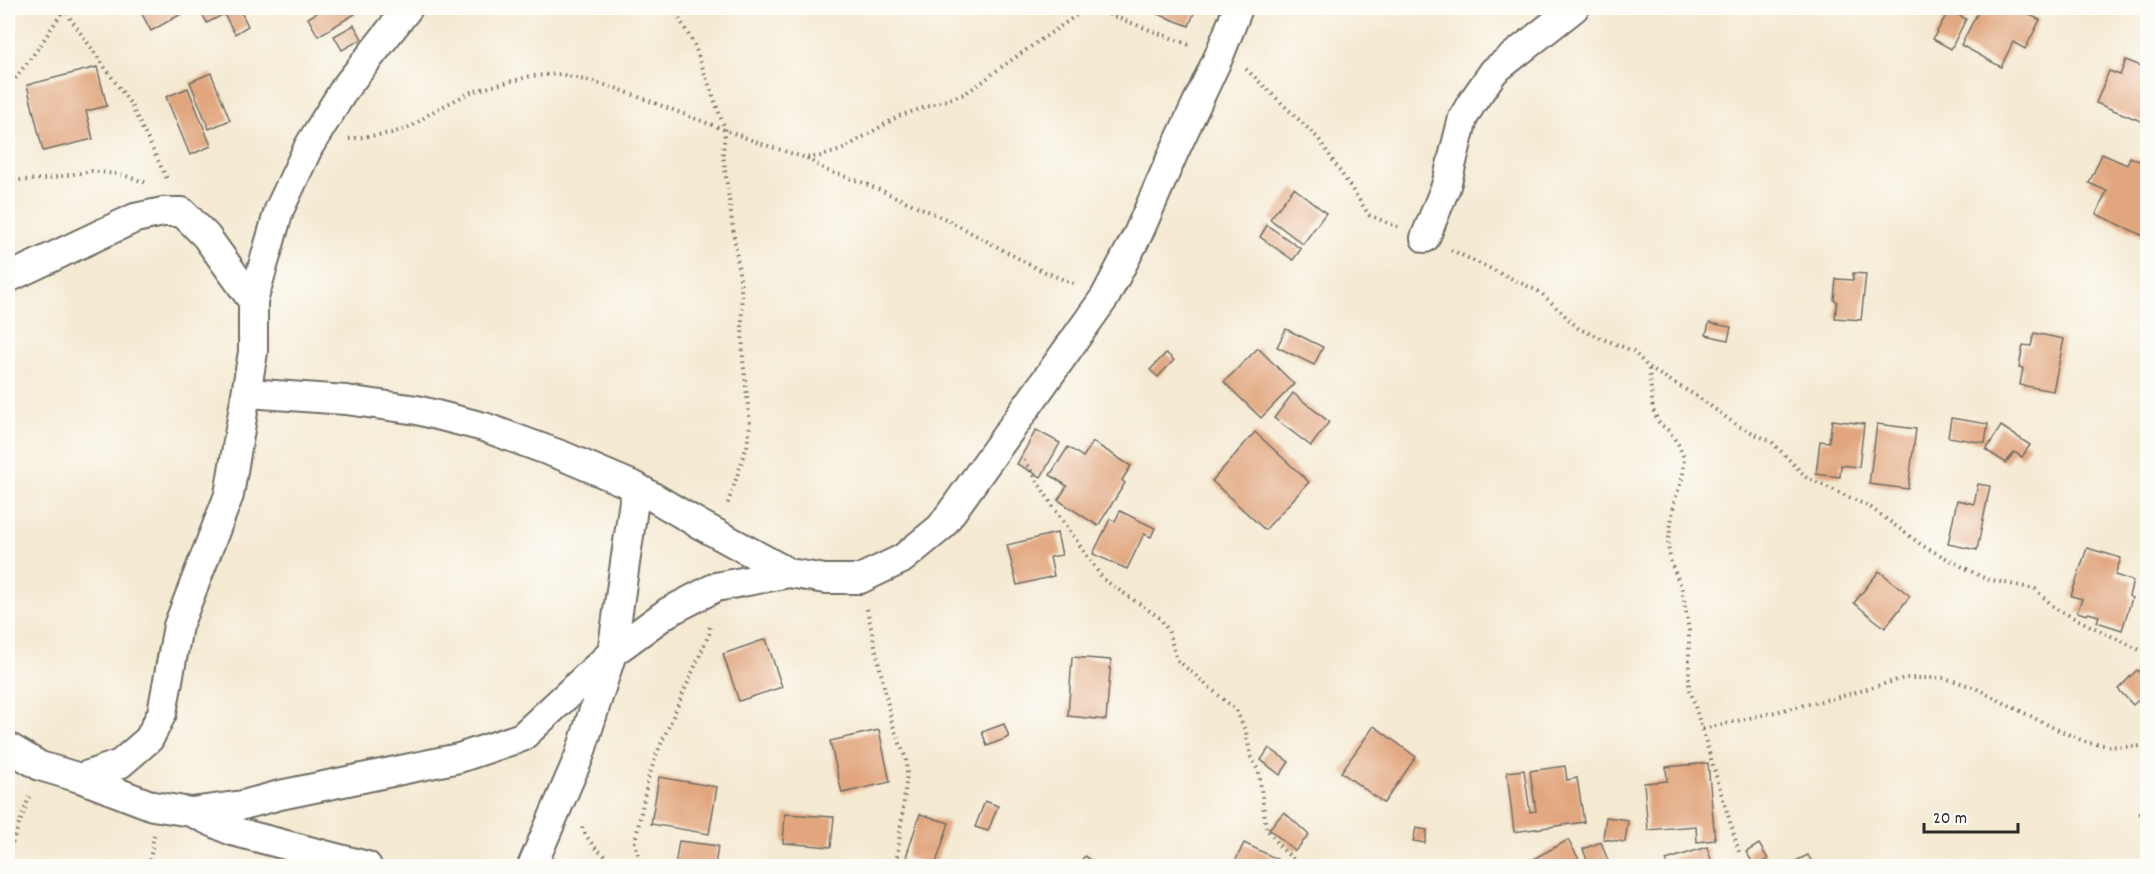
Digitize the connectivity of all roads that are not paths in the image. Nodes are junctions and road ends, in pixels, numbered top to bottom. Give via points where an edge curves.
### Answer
1 (408, 8) edge
2 (1238, 8) edge
3 (1575, 8) edge
4 (1425, 238) road end
5 (8, 278) edge
6 (253, 301) junction
7 (247, 393) junction
8 (636, 487) junction
9 (789, 573) junction
10 (612, 653) junction
11 (8, 747) edge
12 (80, 778) junction
13 (191, 812) junction
14 (367, 867) edge
15 (532, 867) edge

1 - 6 street via 345,88 309,146 279,210
2 - 9 street via 1138,234 1105,297 941,527 902,560 860,579
3 - 4 street via 1494,71 1471,104 1463,118 1446,186
5 - 6 street via 135,218 163,212 178,202
6 - 7 street via 253,352
7 - 8 street via 417,410 483,427
7 - 12 street via 229,495 178,626 162,713 149,739 120,764
8 - 9 street
8 - 10 street
9 - 10 street via 716,587 668,612
10 - 13 street via 522,737 448,760 243,805
10 - 15 street via 579,757
11 - 12 street via 40,766
12 - 13 street via 153,806
13 - 14 street via 232,831

